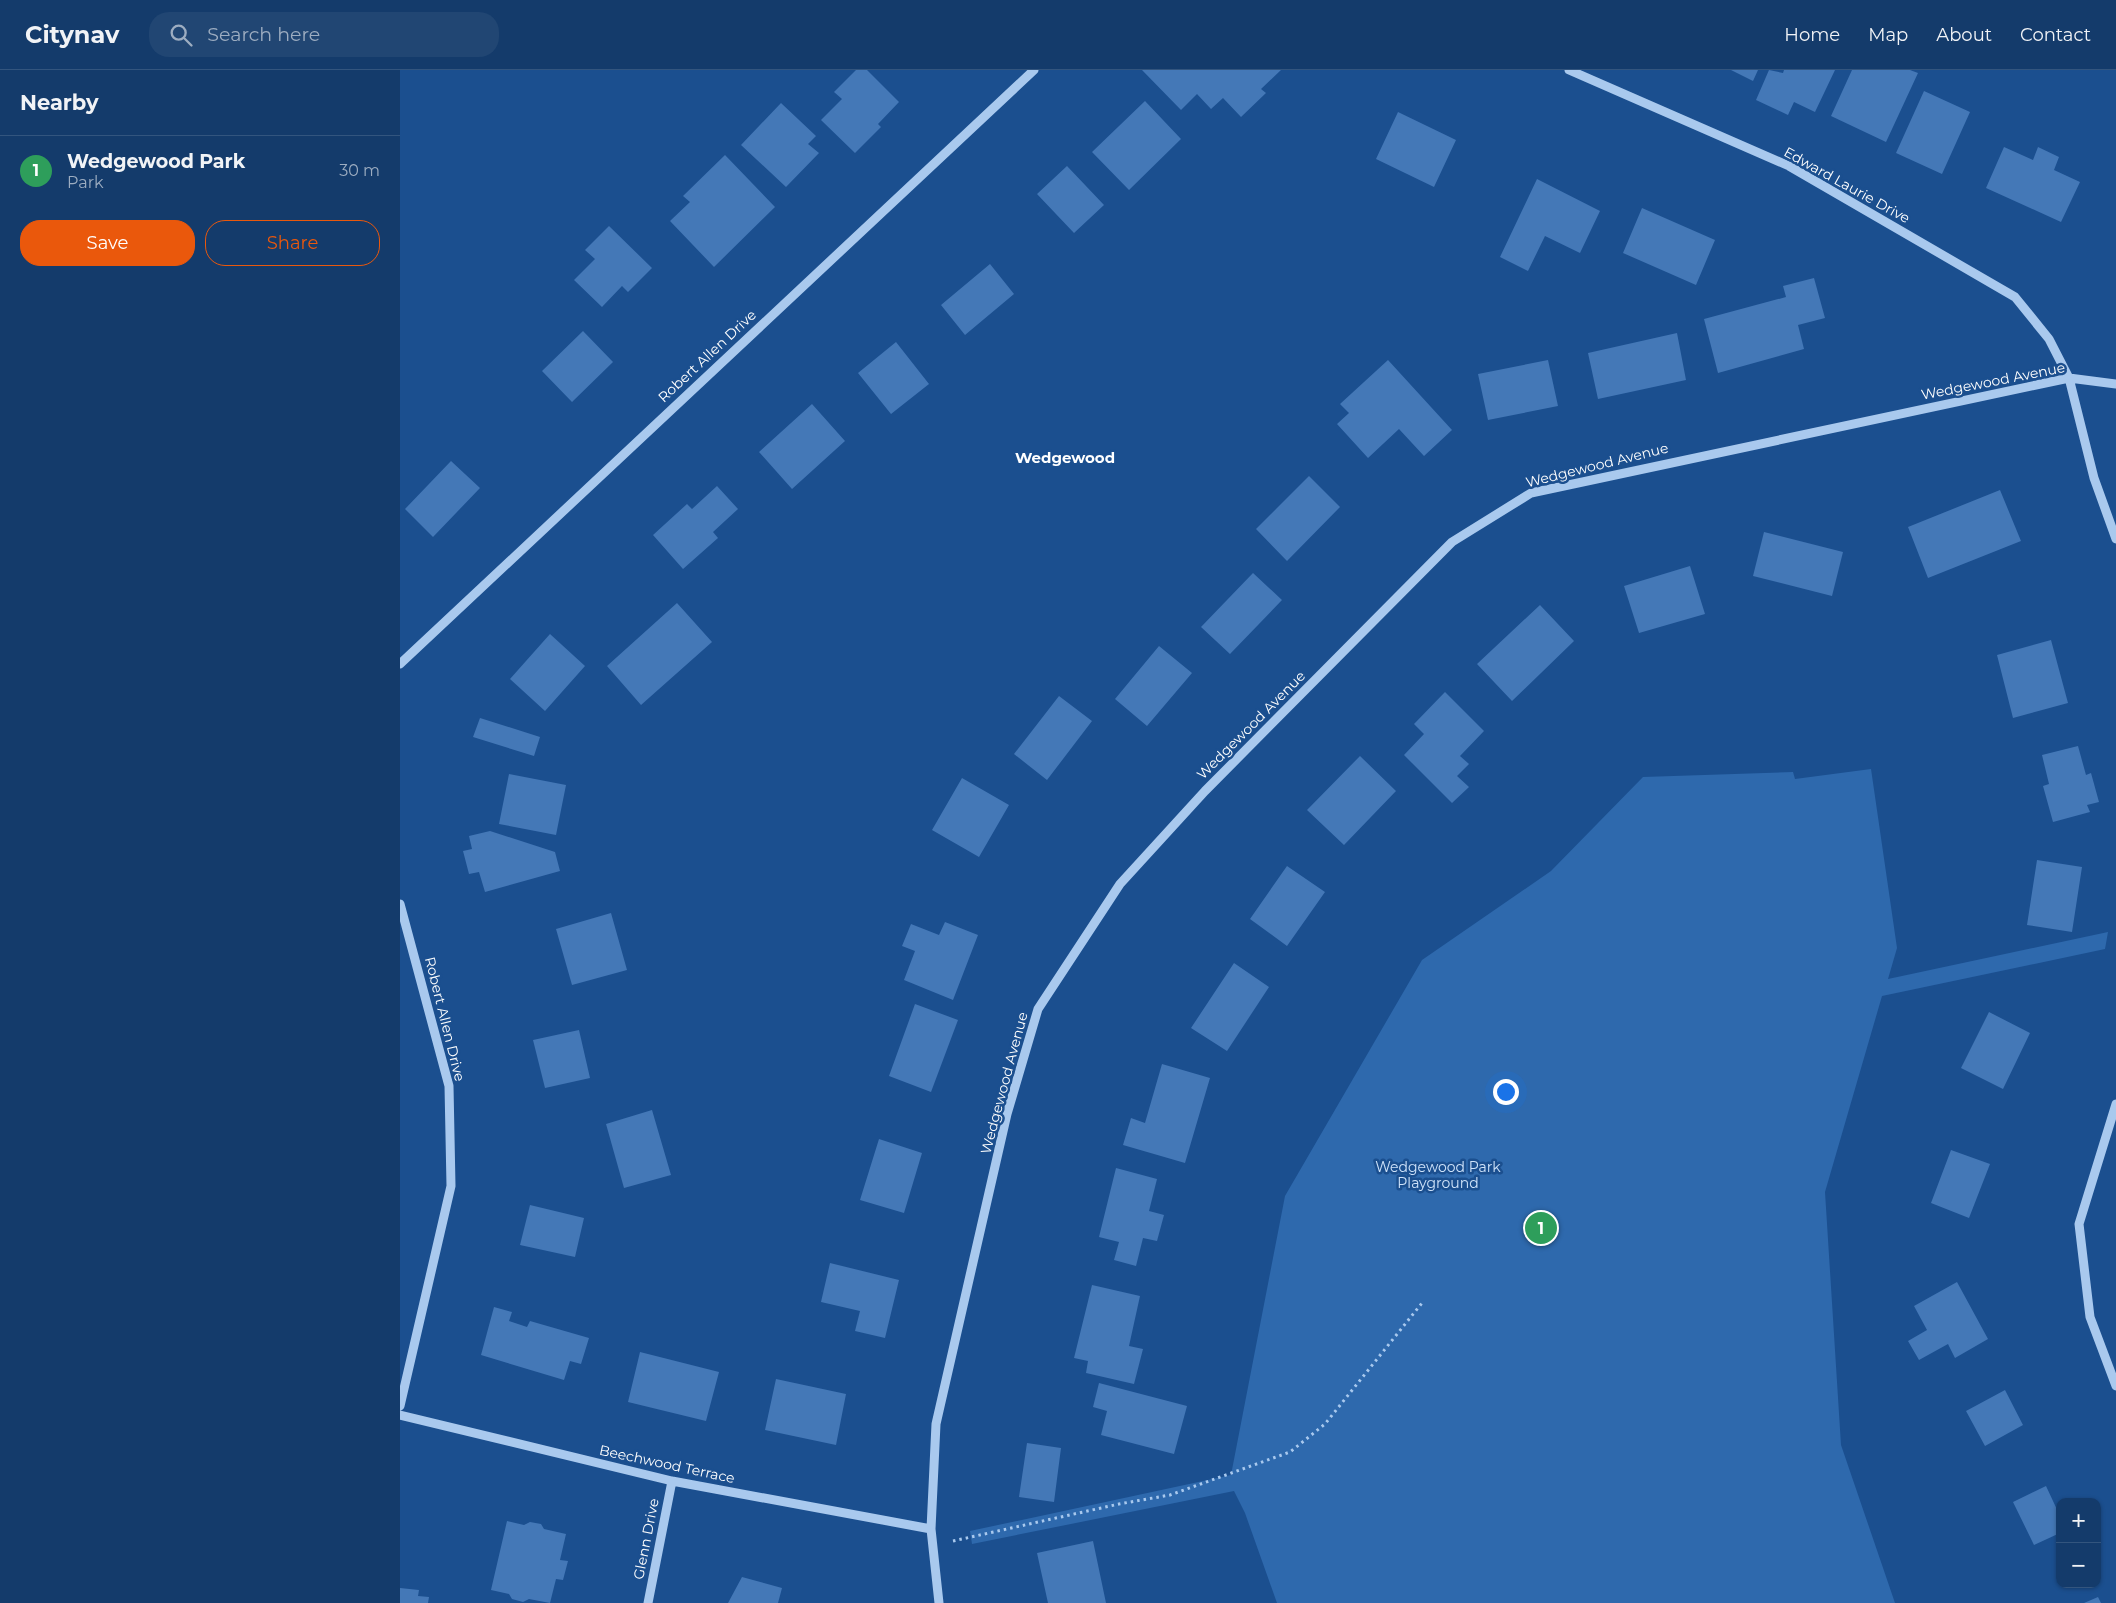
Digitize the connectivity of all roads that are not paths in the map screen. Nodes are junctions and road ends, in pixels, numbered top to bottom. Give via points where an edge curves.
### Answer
1 (1034, 70) edge
2 (1569, 70) edge
3 (2069, 378) junction
4 (2116, 384) edge
5 (2116, 539) edge
6 (400, 664) edge
7 (400, 904) edge
8 (2116, 1104) edge
9 (2116, 1386) edge
10 (400, 1406) edge
11 (400, 1415) edge
12 (672, 1481) junction
13 (932, 1529) junction
14 (648, 1603) edge
15 (939, 1603) edge

1 - 6 street, Robert Allen Drive
2 - 3 street, Edward Laurie Drive via 1789,166 2015,297 2049,339
3 - 4 street, Wedgewood Avenue
3 - 5 street, Edward Laurie Drive via 2094,478
3 - 13 street, Wedgewood Avenue via 1530,493 1452,542 1205,791 1120,884 1038,1009 1007,1114 936,1424
7 - 10 street, Robert Allen Drive via 449,1086 451,1186
8 - 9 street via 2079,1224 2090,1316
11 - 12 street, Beechwood Terrace
12 - 13 street, Beechwood Terrace
12 - 14 street, Glenn Drive
13 - 15 street, Wedgewood Avenue

